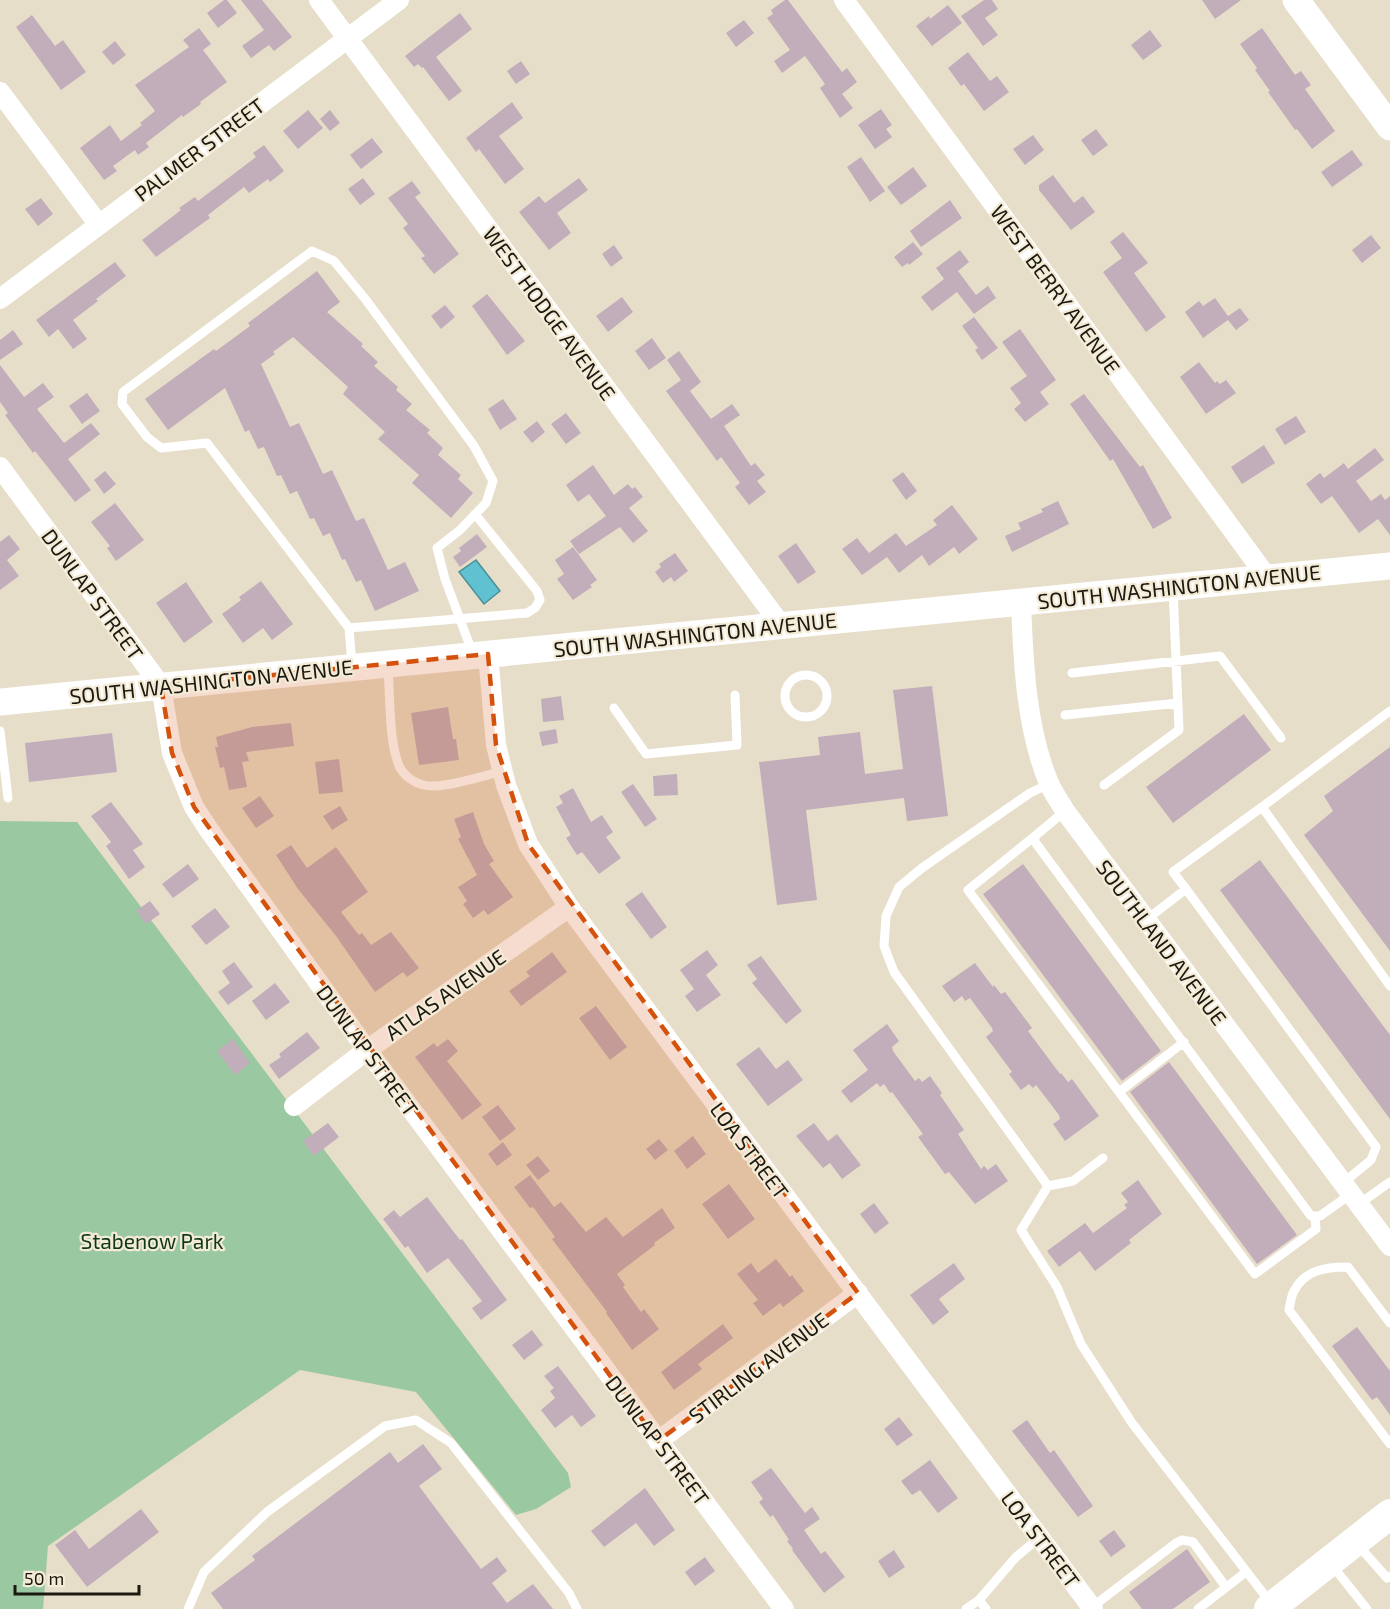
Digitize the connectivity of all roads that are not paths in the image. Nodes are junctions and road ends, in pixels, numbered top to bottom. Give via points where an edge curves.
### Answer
1 (319, 0) edge
2 (399, 0) edge
3 (844, 0) edge
4 (1296, 0) edge
5 (347, 38) junction
6 (0, 92) edge
7 (1388, 121) edge
8 (99, 225) junction
9 (0, 299) edge
10 (0, 467) edge
11 (475, 514) junction
12 (1390, 566) edge
13 (1267, 577) junction
14 (1173, 586) junction
15 (1021, 601) junction
16 (461, 617) junction
17 (781, 625) junction
18 (349, 628) junction
19 (481, 655) junction
20 (1176, 661) junction
21 (388, 664) junction
22 (352, 667) junction
23 (1072, 673) dead end
24 (819, 679) joint
25 (161, 686) junction
26 (735, 694) dead end
27 (0, 702) edge
28 (1178, 703) junction
29 (614, 708) dead end
30 (1390, 711) edge
31 (1065, 715) dead end
32 (0, 731) edge
33 (1281, 738) dead end
34 (503, 771) junction
35 (1049, 784) junction
36 (1104, 785) dead end
37 (8, 798) dead end
38 (1262, 807) junction
39 (1065, 811) junction
40 (1035, 836) junction
41 (1186, 889) junction
42 (569, 907) junction
43 (1146, 920) junction
44 (1390, 986) edge
45 (1184, 1042) junction
46 (367, 1050) junction
47 (1119, 1092) junction
48 (294, 1106) dead end
49 (1103, 1158) dead end
50 (1390, 1182) edge
51 (1048, 1186) junction
52 (1351, 1193) junction
53 (1315, 1217) junction
54 (1390, 1246) edge
55 (858, 1293) junction
56 (1386, 1309) edge
57 (1390, 1323) edge
58 (1387, 1432) edge
59 (658, 1441) junction
60 (1390, 1444) edge
61 (1390, 1514) edge
62 (1040, 1537) junction
63 (1354, 1542) junction
64 (1329, 1561) junction
65 (1246, 1572) junction
66 (1390, 1576) edge
67 (1226, 1587) junction
68 (979, 1600) junction
69 (1093, 1608) edge
70 (1272, 1608) edge
71 (188, 1609) edge
72 (577, 1609) edge
73 (784, 1609) edge
74 (966, 1609) edge
75 (986, 1609) edge
76 (1198, 1609) edge
77 (1366, 1609) edge

1 - 5 street, WEST HODGE AVENUE
2 - 5 street, PALMER STREET
3 - 13 street, WEST BERRY AVENUE
4 - 7 street
5 - 8 street, PALMER STREET
5 - 17 street, WEST HODGE AVENUE
6 - 8 street
8 - 9 street, PALMER STREET
10 - 25 street, DUNLAP STREET
11 - 16 lane via 436,548
11 - 16 lane via 537,591 540,600 527,613
11 - 18 lane via 486,503 493,481 474,446 334,261 312,251 123,392 122,404 147,437 161,448 207,443
12 - 13 street, SOUTH WASHINGTON AVENUE
13 - 14 street, SOUTH WASHINGTON AVENUE
14 - 15 street, SOUTH WASHINGTON AVENUE
14 - 20 lane
15 - 17 street, SOUTH WASHINGTON AVENUE
15 - 35 street, SOUTHLAND AVENUE via 1029,708
16 - 18 lane
16 - 19 lane
17 - 19 street, SOUTH WASHINGTON AVENUE
18 - 22 lane
19 - 21 street, SOUTH WASHINGTON AVENUE
19 - 34 street, LOA STREET
20 - 23 lane
20 - 28 lane
20 - 33 lane via 1220,656
21 - 22 street, SOUTH WASHINGTON AVENUE
21 - 34 lane via 393,743 405,774 413,781 435,786
22 - 25 street, SOUTH WASHINGTON AVENUE
24 - 24 lane via 805,675 792,680 785,690 791,711 803,717 822,711 827,698
25 - 27 street, SOUTH WASHINGTON AVENUE
25 - 46 street, DUNLAP STREET via 172,753 194,807
26 - 29 lane via 737,745 646,754
28 - 31 lane
28 - 36 lane via 1179,730
30 - 38 lane
32 - 37 lane
34 - 42 street, LOA STREET via 528,844
35 - 39 street, SOUTHLAND AVENUE
35 - 51 lane via 1030,793 899,887 886,916 884,946 894,972
38 - 41 lane via 1173,872
38 - 44 lane
39 - 40 lane
39 - 43 street, SOUTHLAND AVENUE
40 - 45 lane via 1038,848
40 - 47 lane via 968,890
41 - 43 lane
41 - 52 lane via 1376,1147
42 - 46 street, ATLAS AVENUE
42 - 55 street, LOA STREET
43 - 52 street, SOUTHLAND AVENUE
45 - 47 lane
45 - 53 lane
46 - 48 street, ATLAS AVENUE
46 - 59 street, DUNLAP STREET
47 - 53 lane via 1255,1274 1316,1229
49 - 51 lane via 1073,1181
50 - 52 lane
51 - 65 lane via 1021,1230 1057,1287 1081,1344 1126,1413
52 - 53 lane
52 - 54 street, SOUTHLAND AVENUE
55 - 59 street, STIRLING AVENUE
55 - 62 street, LOA STREET
56 - 57 lane
56 - 58 lane via 1347,1267 1328,1267 1311,1272 1293,1292 1289,1310
58 - 60 lane
59 - 73 street, DUNLAP STREET
61 - 63 main road
62 - 68 lane via 1016,1557
62 - 69 street, LOA STREET
63 - 64 main road
63 - 66 lane via 1387,1578
64 - 70 main road
64 - 77 lane
65 - 67 lane
65 - 70 lane
67 - 69 lane via 1193,1542 1182,1540
67 - 76 lane
68 - 74 lane
68 - 75 lane
71 - 72 lane via 204,1572 267,1512 385,1425 416,1420 451,1443

